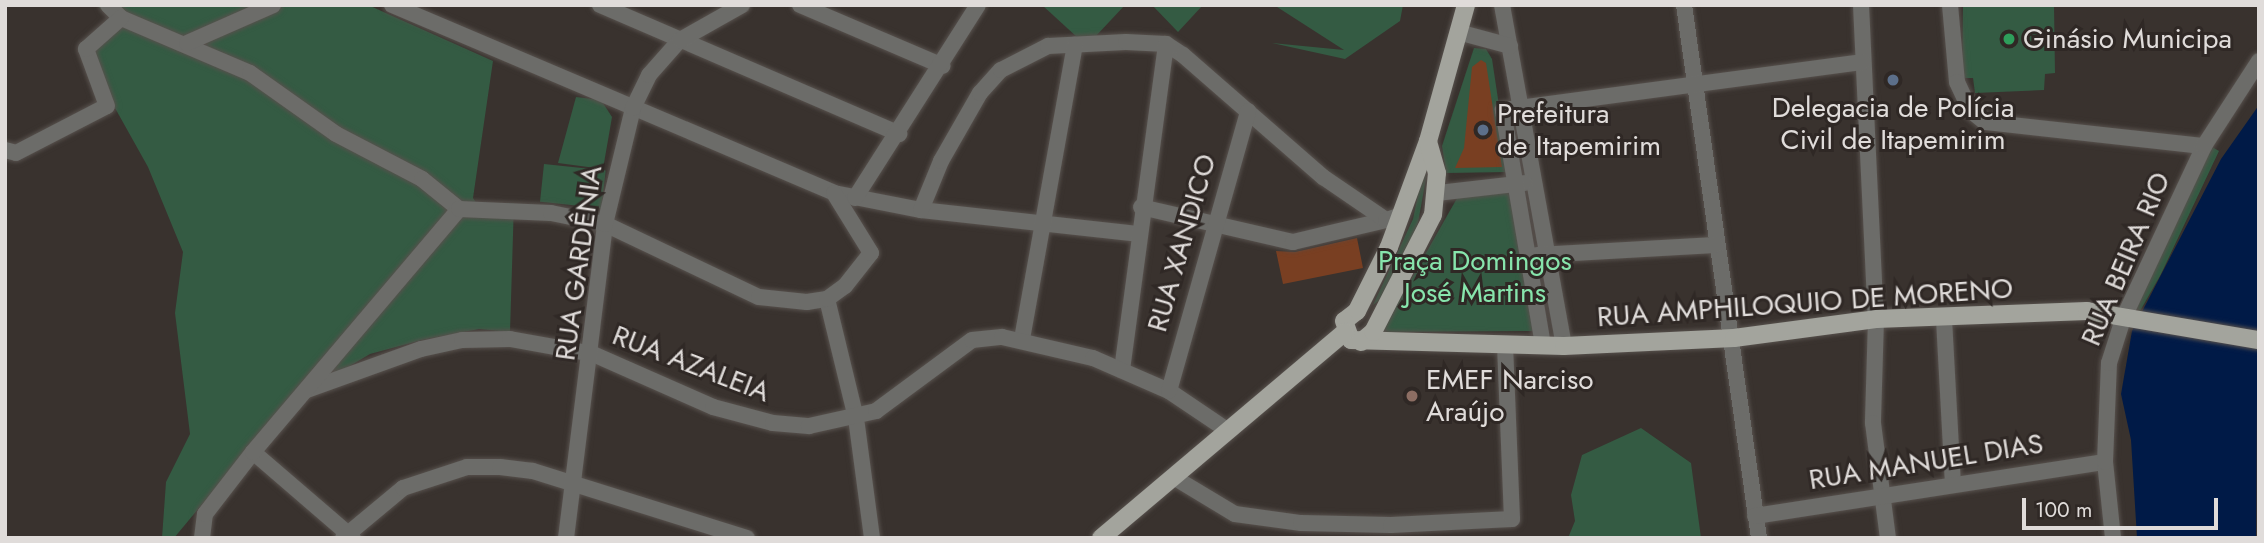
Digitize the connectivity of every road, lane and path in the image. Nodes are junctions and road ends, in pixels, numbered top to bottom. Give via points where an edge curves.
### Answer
1 (108, 5) edge
2 (273, 5) edge
3 (392, 5) edge
4 (600, 5) edge
5 (742, 5) edge
6 (800, 5) edge
7 (978, 5) edge
8 (1466, 5) edge
9 (1502, 5) edge
10 (1684, 5) edge
11 (1861, 5) edge
12 (1950, 5) edge
13 (412, 8) edge
14 (121, 18) junction
15 (1458, 32) junction
16 (680, 40) junction
17 (187, 43) junction
18 (1166, 44) junction
19 (1075, 45) junction
20 (1510, 46) junction
21 (2259, 61) edge
22 (1863, 62) junction
23 (943, 66) junction
24 (1692, 83) junction
25 (633, 108) junction
26 (1523, 108) junction
27 (1248, 111) junction
28 (899, 134) junction
29 (1427, 141) junction
30 (2204, 146) junction
31 (5, 150) edge
32 (1533, 181) junction
33 (1514, 185) junction
34 (834, 193) junction
35 (1438, 193) junction
36 (855, 198) junction
37 (1141, 207) junction
38 (459, 209) junction
39 (920, 210) junction
40 (1393, 217) junction
41 (1042, 223) junction
42 (605, 224) junction
43 (1213, 225) junction
44 (1138, 234) junction
45 (1716, 245) junction
46 (1528, 255) junction
47 (1546, 255) junction
48 (827, 299) junction
49 (1357, 311) junction
50 (1876, 318) junction
51 (1944, 319) junction
52 (2128, 319) junction
53 (1374, 327) junction
54 (1345, 332) junction
55 (1734, 338) junction
56 (1022, 339) junction
57 (2259, 340) edge
58 (1361, 342) junction
59 (1505, 344) junction
60 (1543, 345) junction
61 (1564, 346) junction
62 (593, 354) junction
63 (1122, 370) junction
64 (307, 390) junction
65 (1169, 391) junction
66 (856, 418) junction
67 (1227, 430) junction
68 (253, 452) junction
69 (2105, 462) junction
70 (1175, 478) junction
71 (1953, 482) junction
72 (573, 483) junction
73 (1879, 495) junction
74 (1755, 516) junction
75 (1483, 520) junction
76 (1327, 531) edge
77 (1391, 532) edge
78 (348, 536) edge
79 (202, 538) edge
80 (566, 538) edge
81 (747, 538) edge
82 (872, 538) edge
83 (1101, 538) edge
84 (1484, 538) edge
85 (1759, 538) edge
86 (1888, 538) edge
87 (2113, 538) edge

1 - 14 street
2 - 17 street
3 - 13 street
4 - 16 street
5 - 16 street, RUA GARDÊNIA
6 - 23 street
7 - 23 street
8 - 15 main road
9 - 20 street
10 - 24 street
11 - 22 street
12 - 30 street via 1957,82 1970,110 1985,122
13 - 25 street
14 - 17 street
14 - 31 street via 86,49 107,106 16,153
15 - 20 street
15 - 29 main road
16 - 25 street, RUA GARDÊNIA via 649,75
16 - 28 street
17 - 38 street via 250,72 336,134 422,179
18 - 19 street
18 - 27 street
18 - 37 street
19 - 39 street via 1028,53 989,82 941,161
19 - 41 street
20 - 26 street
21 - 30 street, RUA BEIRA RIO
22 - 24 street
22 - 50 street
23 - 28 street
24 - 26 street
24 - 45 street
25 - 34 street
25 - 42 street, RUA GARDÊNIA
26 - 32 street
26 - 33 street via 1503,110
27 - 40 street via 1307,165
27 - 43 street, RUA XANDICO
28 - 36 street
29 - 35 main road
29 - 40 main road
30 - 52 street, RUA BEIRA RIO
32 - 33 street
32 - 47 street
33 - 35 street
33 - 46 street
34 - 36 street
34 - 48 street via 871,253 852,279
35 - 53 main road via 1418,248
36 - 39 street
37 - 43 street
37 - 44 street
38 - 42 street via 551,213
38 - 64 street
39 - 41 street
40 - 43 street via 1293,242
40 - 49 main road
41 - 44 street
41 - 56 street
42 - 48 street via 759,298
42 - 62 street, RUA GARDÊNIA
43 - 65 street, RUA XANDICO
44 - 63 street
45 - 47 street
45 - 55 street
46 - 47 street
46 - 60 street
47 - 61 street
48 - 66 street
49 - 53 main road via 1371,317
49 - 54 main road via 1347,316
50 - 51 main road, RUA AMPHILOQUIO DE MORENO
50 - 55 main road, RUA AMPHILOQUIO DE MORENO
50 - 73 street via 1873,423
51 - 52 main road, RUA AMPHILOQUIO DE MORENO via 2087,311
51 - 71 street
52 - 57 main road, RUA AMPHILOQUIO DE MORENO
52 - 69 street, RUA BEIRA RIO via 2109,363
53 - 58 main road
54 - 58 main road
54 - 67 main road
55 - 61 main road, RUA AMPHILOQUIO DE MORENO
55 - 74 street
56 - 63 street, RUA AZALEIA
56 - 66 street, RUA AZALEIA via 972,340 885,405
58 - 59 main road
59 - 60 main road
59 - 75 street via 1512,519
60 - 61 main road, RUA AMPHILOQUIO DE MORENO
62 - 64 street, RUA AZALEIA via 510,339 462,340
62 - 66 street, RUA AZALEIA via 748,417 793,426
62 - 72 street, RUA GARDÊNIA
63 - 65 street, RUA AZALEIA
64 - 68 street
65 - 67 street, RUA AZALEIA
66 - 82 street
67 - 70 main road
68 - 78 street
68 - 79 street via 205,514
69 - 71 street, RUA MANUEL DIAS
69 - 87 street, RUA BEIRA RIO
70 - 76 street via 1235,514
70 - 83 main road
71 - 73 street, RUA MANUEL DIAS
72 - 78 street via 533,471 467,467 403,488
72 - 80 street, RUA GARDÊNIA
72 - 81 street
73 - 74 street, RUA MANUEL DIAS
73 - 86 street
74 - 85 street
75 - 77 street
75 - 84 street
76 - 77 street

